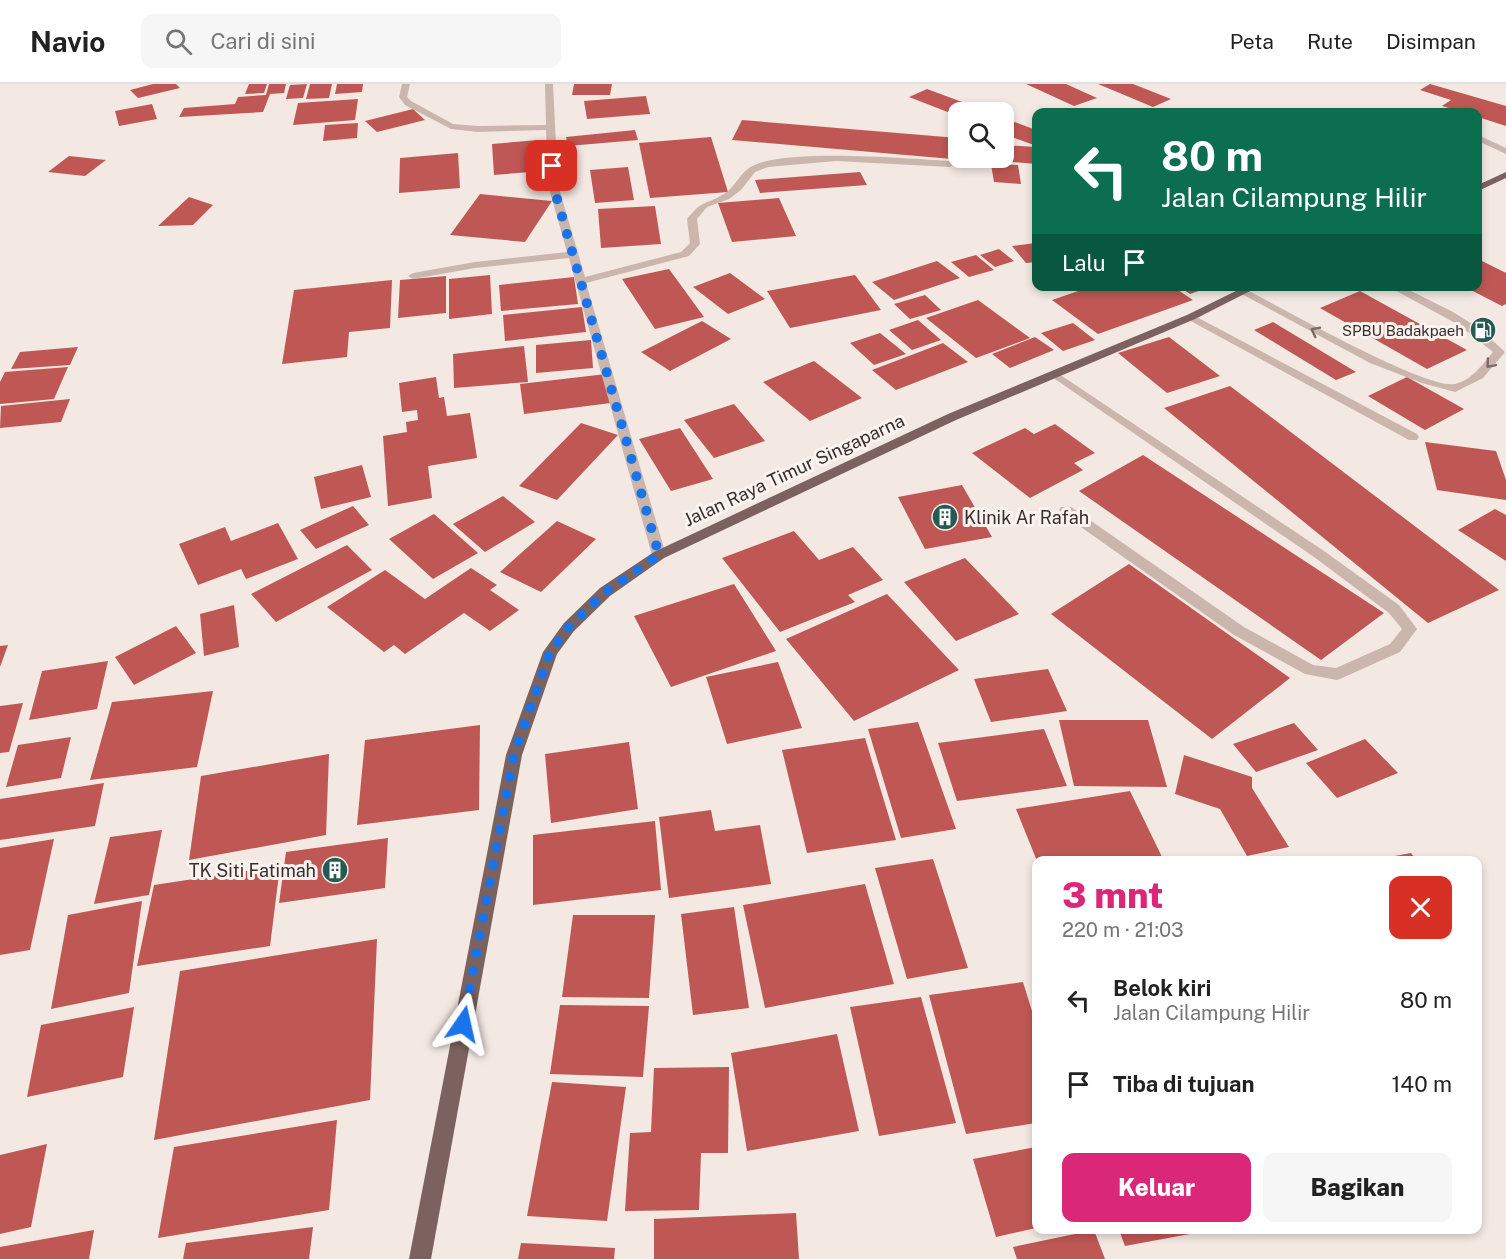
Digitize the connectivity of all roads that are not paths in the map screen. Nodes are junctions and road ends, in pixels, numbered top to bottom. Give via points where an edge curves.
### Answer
1 (406, 84) edge
2 (549, 84) edge
3 (551, 127) junction
4 (1482, 140) edge
5 (1506, 151) edge
6 (948, 164) edge
7 (1506, 175) edge
8 (1482, 186) edge
9 (574, 254) junction
10 (413, 276) dead end
11 (582, 280) junction
12 (1245, 291) edge
13 (1252, 291) edge
14 (1401, 291) edge
15 (1191, 317) junction
16 (1056, 375) junction
17 (1413, 437) dead end
18 (1066, 510) dead end
19 (659, 555) junction
20 (420, 1259) edge

1 - 3 street via 402,98 451,126
2 - 3 street
3 - 9 street via 553,185
4 - 5 street
6 - 11 street via 836,158 766,164 752,170 726,196 704,205 692,219 695,244 685,254
7 - 8 main road
9 - 10 street
9 - 11 street
11 - 19 street
12 - 15 main road, Jalan Raya Timur Singaparna
14 -> 13 street via 1489,340 1499,352 1479,376 1455,388 1426,381 1374,361
15 - 16 main road, Jalan Raya Timur Singaparna
15 - 17 street
16 - 18 street via 1319,554 1394,609 1410,629 1395,648 1337,674 1310,670 1239,631
16 - 19 main road, Jalan Raya Timur Singaparna via 952,417
19 - 20 main road, Jalan Raya Timur Singaparna via 605,592 550,652 514,754

